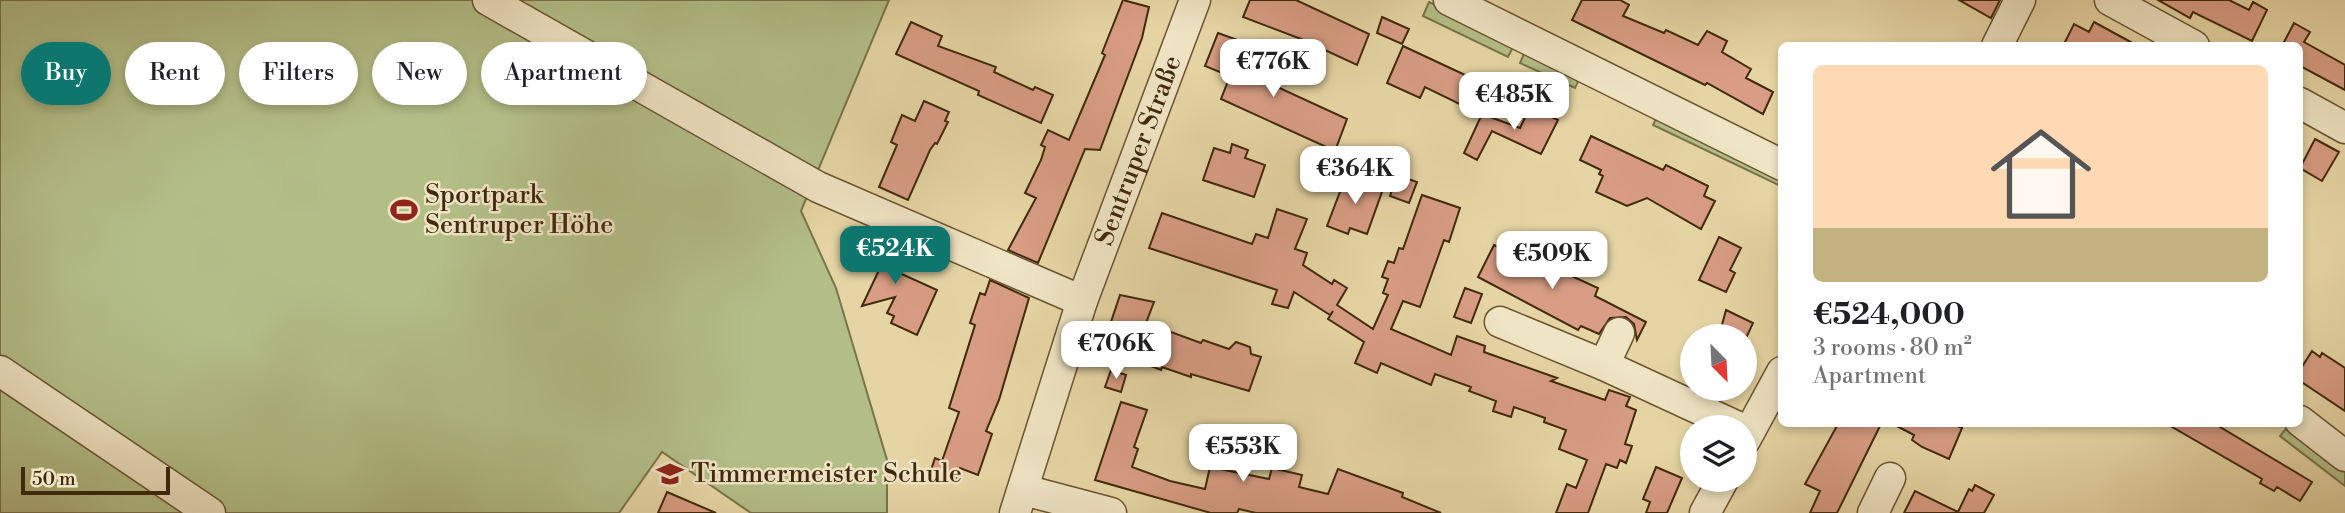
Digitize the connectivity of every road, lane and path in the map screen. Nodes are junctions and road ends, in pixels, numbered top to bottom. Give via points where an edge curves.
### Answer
1 (488, 0) edge
2 (1195, 0) edge
3 (1449, 0) edge
4 (2020, 0) edge
5 (2110, 0) edge
6 (1999, 42) edge
7 (2187, 42) edge
8 (2303, 105) edge
9 (2345, 128) edge
10 (1778, 163) edge
11 (1082, 300) junction
12 (1500, 322) dead end
13 (1619, 333) dead end
14 (1604, 365) junction
15 (0, 371) edge
16 (1778, 378) edge
17 (1708, 415) edge
18 (1755, 415) edge
19 (2303, 423) edge
20 (2345, 456) edge
21 (1890, 478) dead end
22 (1716, 492) edge
23 (1020, 502) edge
24 (211, 513) edge
25 (1111, 513) edge
26 (1705, 513) edge
27 (1873, 513) edge

1 - 11 street via 818,187
2 - 11 street, Sentruper Straße
3 - 10 street
4 - 6 street
5 - 7 street
8 - 9 street
11 - 23 street, Sentruper Straße
12 - 14 street
13 - 14 street
14 - 17 street
15 - 24 street
16 - 18 street
19 - 20 street
21 - 27 street
22 - 26 street
23 - 25 street

